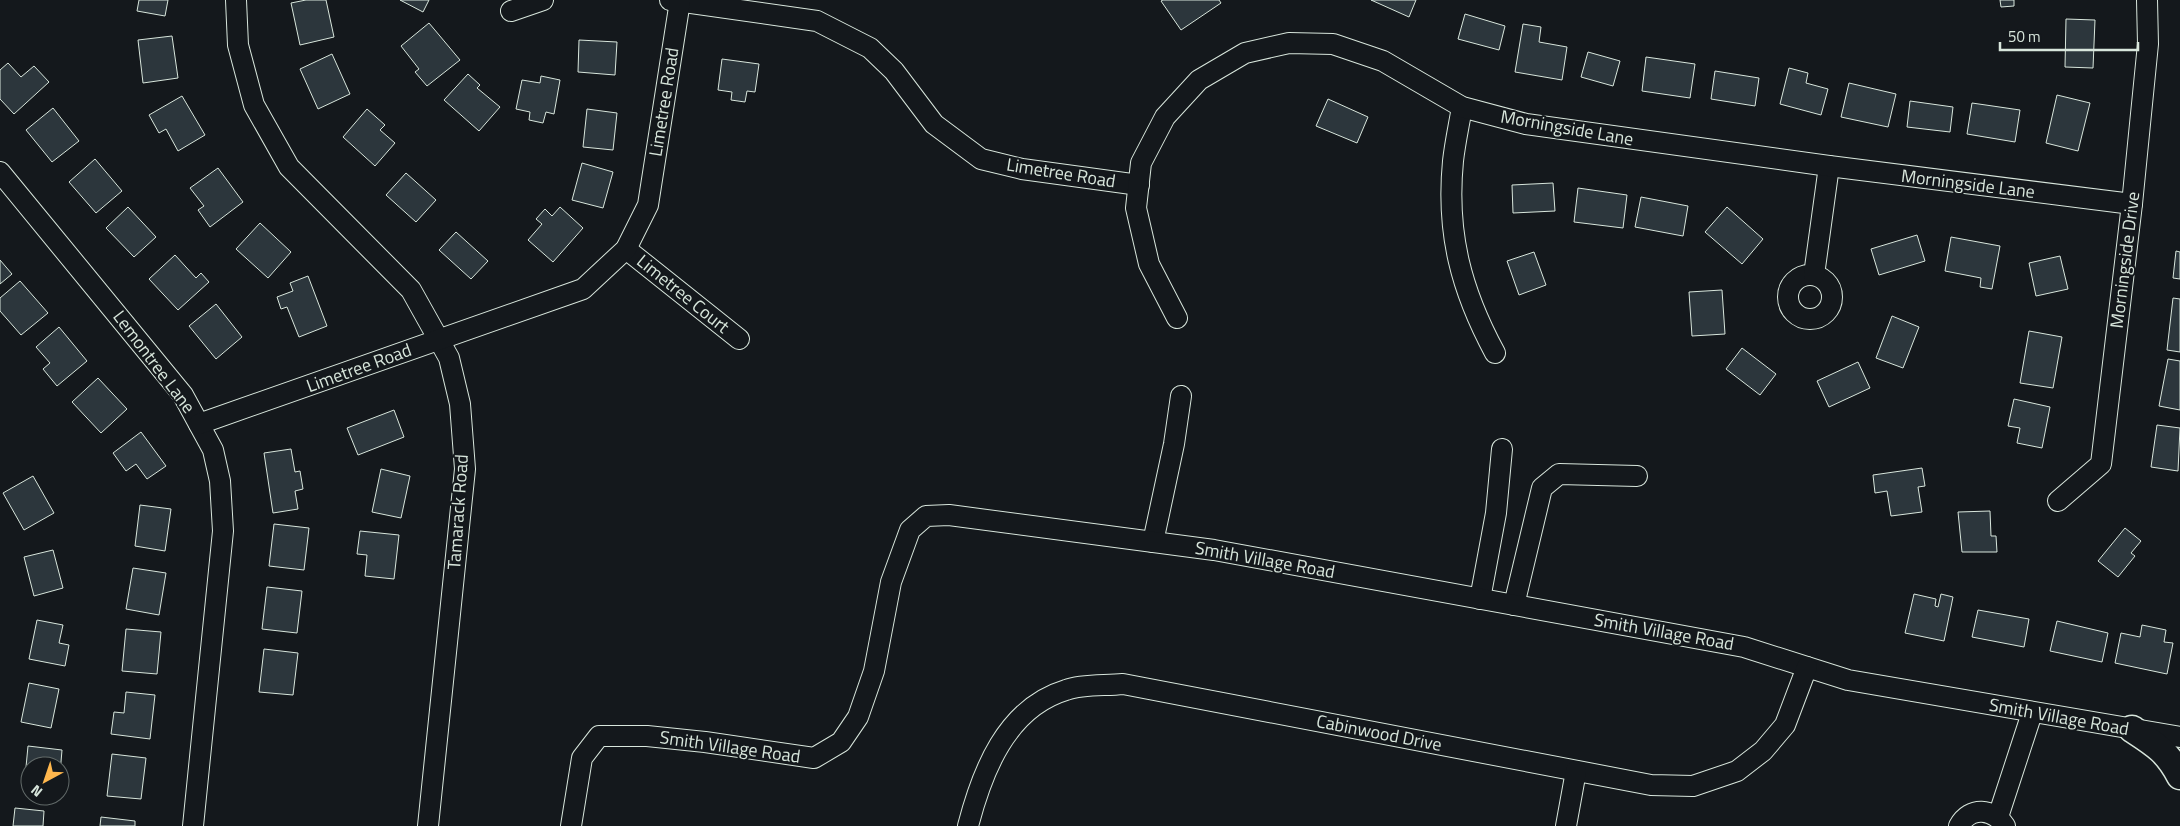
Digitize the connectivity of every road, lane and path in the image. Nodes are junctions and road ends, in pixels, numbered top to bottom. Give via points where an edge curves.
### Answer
1 (236, 0) edge
2 (543, 0) edge
3 (675, 0) edge
4 (2147, 0) edge
5 (510, 11) dead end
6 (1462, 107) junction
7 (1829, 166) junction
8 (0, 172) edge
9 (1139, 185) junction
10 (2132, 204) junction
11 (626, 249) junction
12 (1814, 275) dead end
13 (1177, 318) dead end
14 (439, 339) junction
15 (739, 339) dead end
16 (1495, 353) dead end
17 (1182, 396) dead end
18 (200, 424) junction
19 (1502, 449) dead end
20 (1638, 476) dead end
21 (2058, 502) dead end
22 (1153, 542) junction
23 (1480, 599) junction
24 (1514, 605) junction
25 (1807, 667) junction
26 (2032, 713) junction
27 (2132, 729) junction
28 (2180, 737) edge
29 (1576, 771) junction
30 (2180, 776) edge
31 (2002, 822) edge
32 (194, 826) edge
33 (428, 826) edge
34 (571, 826) edge
35 (968, 826) edge
36 (1566, 826) edge
37 (1959, 826) edge

1 - 14 street, Tamarack Road via 238,45 254,105 290,167 411,290
2 - 5 street
3 - 9 street, Limetree Road via 817,21 846,34 870,48 894,71 934,124 980,159 1022,169
3 - 11 street, Limetree Road via 648,205
4 - 10 street, Morningside Drive via 2148,44
6 - 7 street, Morningside Lane via 1526,124
6 - 9 street, Morningside Lane via 1383,61 1333,44 1289,42 1245,53 1199,80 1166,117 1141,163
6 - 16 street via 1453,160 1452,227 1462,279 1473,310
7 - 10 street, Morningside Lane
7 - 12 street
8 - 18 street, Lemontree Lane via 183,395
9 - 13 street, Morningside Lane via 1136,208 1149,264
10 - 21 street, Morningside Drive via 2101,464
11 - 14 street, Limetree Road via 583,289
11 - 15 street, Limetree Court
14 - 18 street, Limetree Road
14 - 33 street, Tamarack Road via 449,358 460,404 465,469
17 - 22 street
18 - 32 street, Lemontree Lane via 213,450 220,481 223,531
19 - 23 street via 1496,513
20 - 24 street via 1559,474 1542,488
22 - 23 street, Smith Village Road via 1214,550
22 - 34 street, Smith Village Road via 949,515 926,516 910,530 901,552 891,582 874,671 858,717 841,742 814,758 657,737 599,736 582,758
23 - 24 street, Smith Village Road
24 - 25 street, Smith Village Road via 1744,647
25 - 26 street, Smith Village Road via 1848,680
25 - 29 street, Cabinwood Drive via 1785,725 1763,750 1737,771 1693,786 1651,786
26 - 27 street, Smith Village Road
26 - 31 street
27 - 28 street, Smith Village Road
27 - 30 main road via 2163,749
29 - 35 street, Cabinwood Drive via 1123,684 1066,690 1033,706 1002,738 977,790
29 - 36 street
31 - 37 street via 1990,812 1980,811 1970,813

